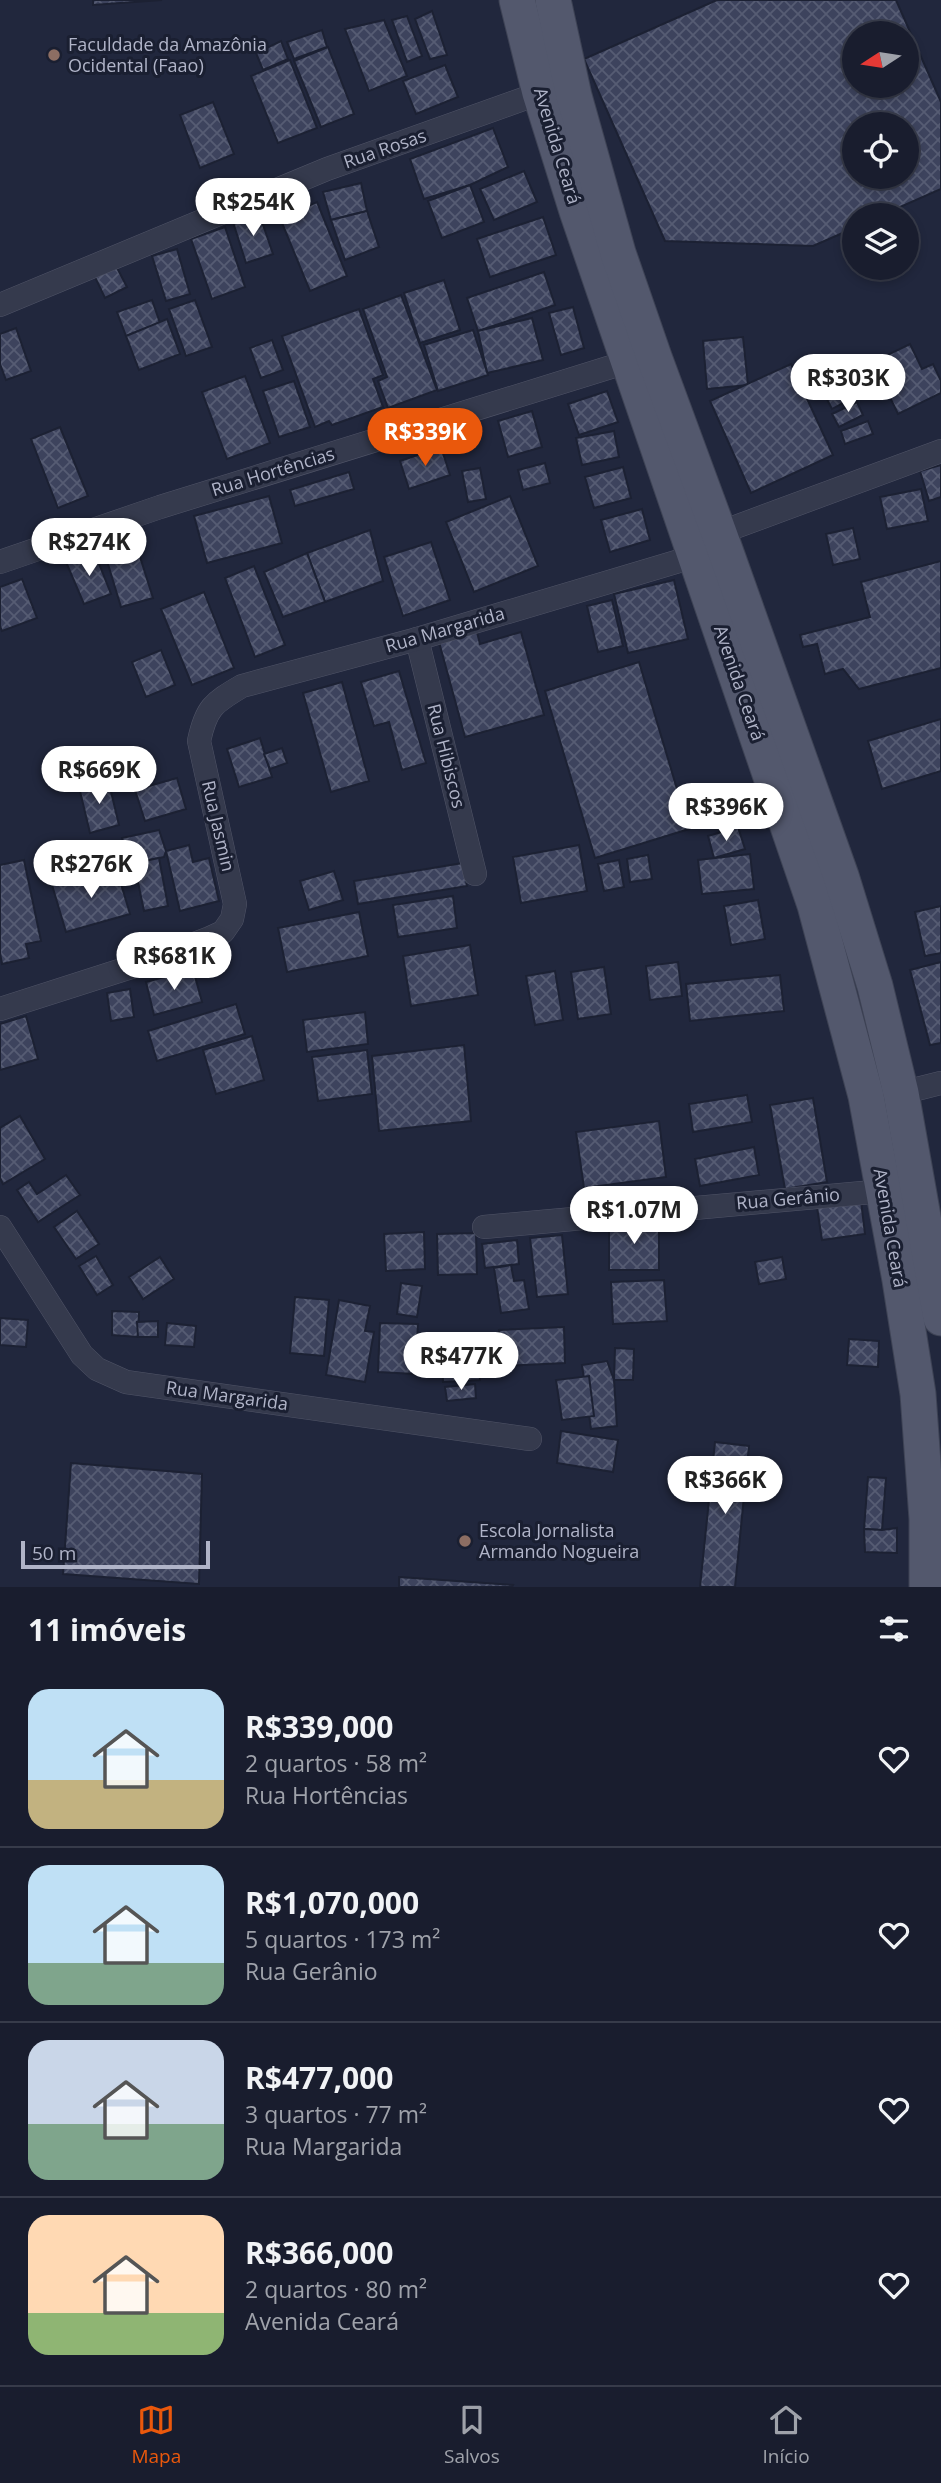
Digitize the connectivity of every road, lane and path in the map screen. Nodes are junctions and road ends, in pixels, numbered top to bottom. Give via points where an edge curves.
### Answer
1 (517, 0) edge
2 (553, 0) edge
3 (540, 93) junction
4 (0, 306) edge
5 (627, 362) junction
6 (941, 451) edge
7 (708, 544) junction
8 (0, 562) edge
9 (417, 639) junction
10 (204, 717) joint
11 (475, 874) dead end
12 (0, 1009) edge
13 (941, 1083) edge
14 (901, 1093) junction
15 (884, 1191) junction
16 (0, 1227) edge
17 (484, 1227) dead end
18 (941, 1318) edge
19 (530, 1439) dead end
20 (927, 1587) edge

1 - 3 main road, Avenida Ceará
2 - 7 main road, Avenida Ceará via 574,96 618,253
3 - 4 street, Rua Rosas via 327,169
3 - 5 main road, Avenida Ceará
5 - 7 main road, Avenida Ceará
5 - 8 street, Rua Hortências via 160,507
6 - 7 street, Rua Margarida
7 - 9 street, Rua Margarida
7 - 14 main road, Avenida Ceará via 841,876
7 - 15 main road, Avenida Ceará via 815,905 866,1096
9 - 10 street, Rua Margarida via 242,687 219,699
9 - 11 street, Rua Hibiscos
10 - 12 street, Rua Jasmin via 199,741 235,904 223,932 147,962
13 - 14 street
14 - 18 main road, Avenida Ceará
15 - 17 street, Rua Gerânio
15 - 20 main road, Avenida Ceará via 918,1394
16 - 19 street, Rua Margarida via 82,1355 97,1369 126,1382

